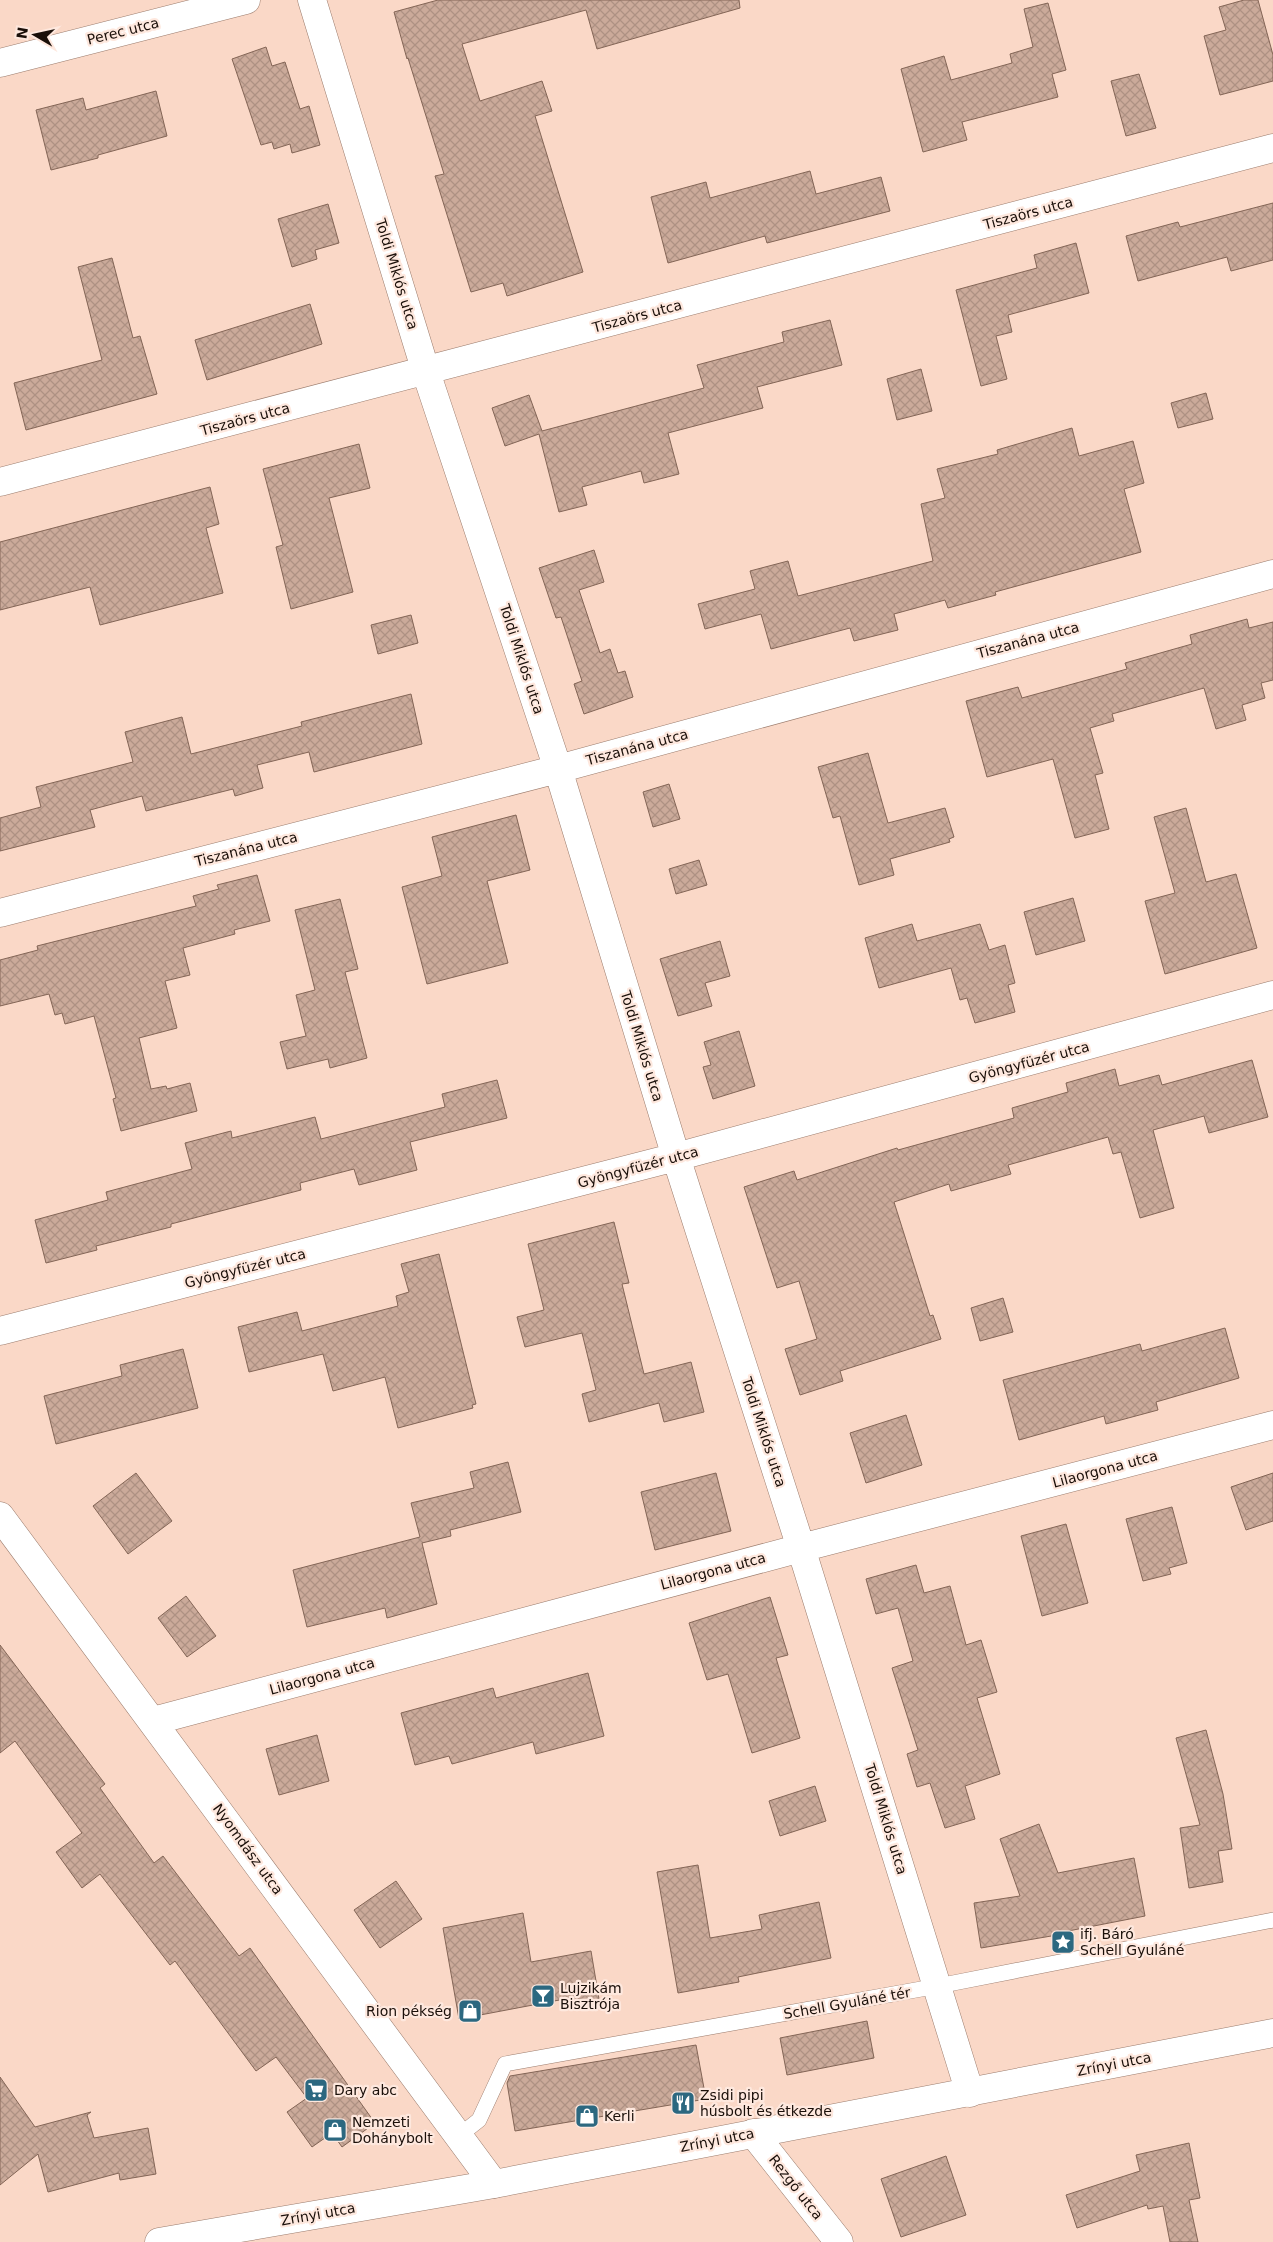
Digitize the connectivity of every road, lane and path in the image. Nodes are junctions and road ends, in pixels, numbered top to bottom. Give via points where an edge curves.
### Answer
1 (246, 0) edge
2 (312, 0) edge
3 (0, 63) edge
4 (1273, 148) edge
5 (426, 372) junction
6 (0, 482) edge
7 (1273, 574) edge
8 (558, 769) junction
9 (0, 913) edge
10 (1273, 995) edge
11 (676, 1157) junction
12 (0, 1331) edge
13 (1273, 1425) edge
14 (0, 1516) edge
15 (801, 1548) junction
16 (154, 1721) junction
17 (1273, 1920) edge
18 (938, 1986) junction
19 (1273, 2033) edge
20 (970, 2093) junction
21 (753, 2133) junction
22 (460, 2136) junction
23 (494, 2184) junction
24 (159, 2242) edge
25 (839, 2242) edge

1 - 3 street, Perec utca
2 - 5 street, Toldi Miklós utca
4 - 5 street, Tiszaörs utca
5 - 6 street, Tiszaörs utca
5 - 8 street, Toldi Miklós utca
7 - 8 street, Tiszanána utca
8 - 9 street, Tiszanána utca
8 - 11 street, Toldi Miklós utca
10 - 11 street, Gyöngyfüzér utca
11 - 12 street, Gyöngyfüzér utca
11 - 15 street, Toldi Miklós utca
13 - 15 street, Lilaorgona utca
14 - 16 street, Nyomdász utca
15 - 16 street, Lilaorgona utca
15 - 18 street, Toldi Miklós utca
16 - 22 street, Nyomdász utca
17 - 18 lane, Schell Gyuláné tér
18 - 20 street, Toldi Miklós utca
18 - 22 lane, Schell Gyuláné tér via 505,2064 479,2120
19 - 20 street, Zrínyi utca
20 - 21 street, Zrínyi utca
21 - 23 street, Zrínyi utca
21 - 25 street, Rezgő utca
22 - 23 street, Nyomdász utca
23 - 24 street, Zrínyi utca

